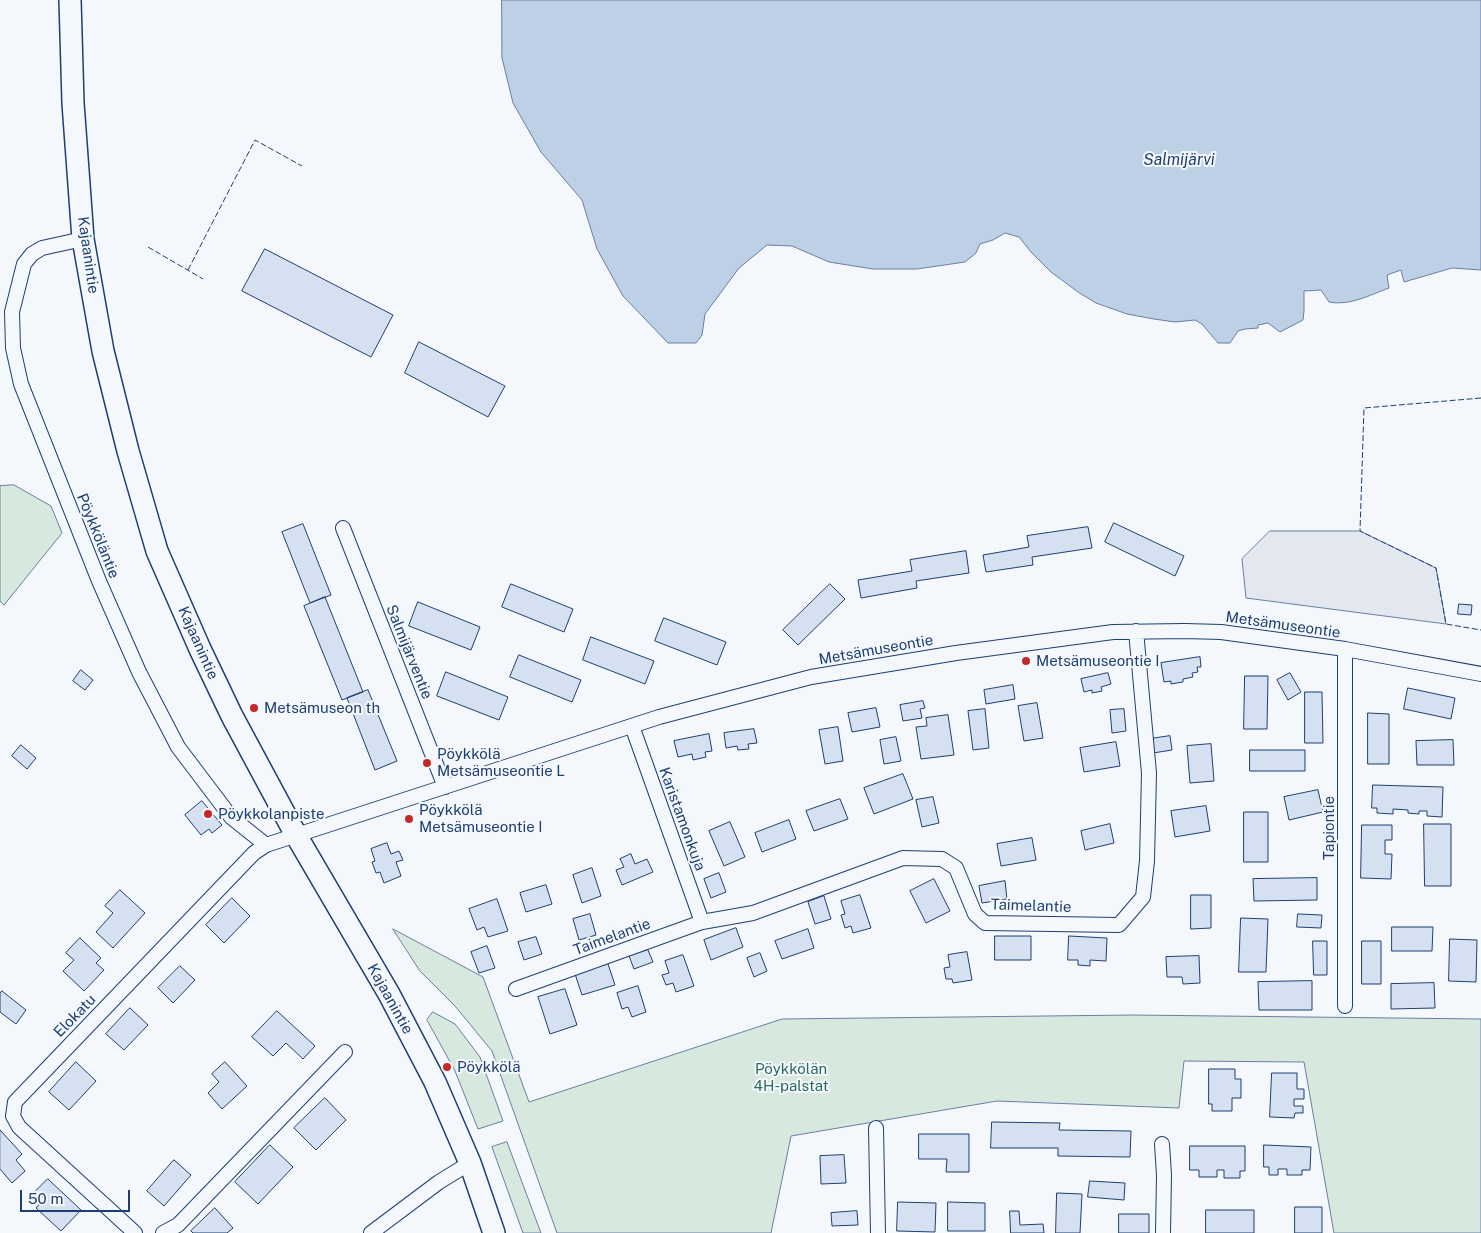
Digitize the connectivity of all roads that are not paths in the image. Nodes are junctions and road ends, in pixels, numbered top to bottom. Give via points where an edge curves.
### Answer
1 (70, 0) edge
2 (84, 239) junction
3 (343, 528) dead end
4 (1136, 631) junction
5 (1345, 650) junction
6 (1481, 674) edge
7 (632, 726) junction
8 (446, 787) junction
9 (296, 835) junction
10 (266, 845) junction
11 (702, 922) junction
12 (516, 989) dead end
13 (1345, 1006) dead end
14 (345, 1052) dead end
15 (876, 1128) dead end
16 (1162, 1144) dead end
17 (470, 1163) junction
18 (135, 1233) edge
19 (163, 1233) edge
20 (371, 1233) edge
21 (494, 1233) edge
22 (878, 1233) edge
23 (1163, 1233) edge

1 - 2 main road, Kajaanintie via 73,102
2 - 9 main road, Kajaanintie via 103,351 157,552 232,716
2 - 10 street, Pöykköläntie via 42,248 24,264 12,312 13,348 21,384 99,582 139,672 178,747 231,817
3 - 8 street, Salmijärventie
4 - 5 street, Metsämuseontie via 1221,632
4 - 7 street, Metsämuseontie via 956,653 811,677
4 - 11 street, Taimelantie via 1149,773 1147,861 1143,897 1119,925 985,923 975,914 956,868 942,859 903,858 753,913
5 - 6 street, Metsämuseontie
5 - 13 street, Tapiontie
7 - 8 street, Metsämuseontie
7 - 11 street, Karistamonkuja
8 - 9 street, Metsämuseontie
9 - 10 street, Elokatu
9 - 17 main road, Kajaanintie via 398,1012 435,1082
10 - 18 street, Elokatu via 254,853 15,1102 13,1116 19,1127
11 - 12 street, Taimelantie
14 - 19 street via 178,1225
15 - 22 street
16 - 23 street
17 - 20 street
17 - 21 main road, Kajaanintie

